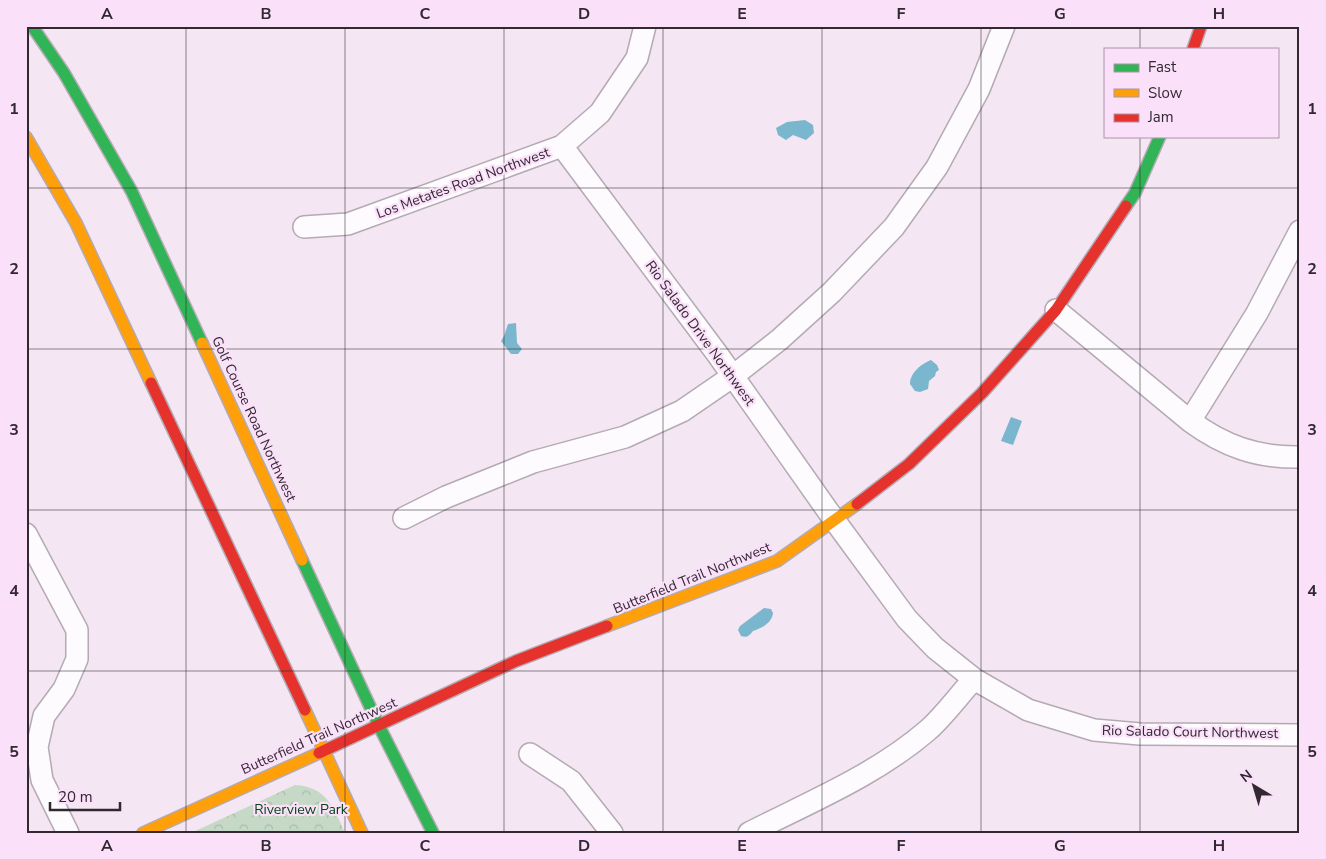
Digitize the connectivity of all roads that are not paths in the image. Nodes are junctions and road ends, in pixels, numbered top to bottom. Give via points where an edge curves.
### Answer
1 (32, 26) edge
2 (645, 26) edge
3 (1004, 26) edge
4 (1201, 26) edge
5 (1193, 48) edge
6 (26, 137) edge
7 (1159, 138) edge
8 (562, 146) junction
9 (304, 227) dead end
10 (1300, 231) edge
11 (1056, 310) junction
12 (733, 376) junction
13 (1190, 421) junction
14 (1300, 457) edge
15 (404, 518) dead end
16 (835, 521) junction
17 (26, 534) edge
18 (974, 678) junction
19 (379, 726) junction
20 (1300, 735) edge
21 (324, 750) junction
22 (530, 754) dead end
23 (68, 833) edge
24 (143, 833) edge
25 (362, 833) edge
26 (432, 833) edge
27 (612, 833) edge
28 (749, 833) edge

1 - 19 main road, Golf Course Road Northwest via 64,73 132,192
2 - 8 street, Los Metates Road Northwest via 637,58 600,113
3 - 12 street via 979,89 937,167 894,227 832,292
4 - 5 main road
6 - 21 main road via 76,223
7 - 11 main road, Butterfield Trail Northwest via 1134,193
8 - 9 street, Los Metates Road Northwest via 348,224
8 - 12 street, Rio Salado Drive Northwest
10 - 13 street via 1257,313
11 - 13 street
11 - 16 main road, Butterfield Trail Northwest via 982,392 909,464
12 - 15 street via 682,411 625,437 533,462 446,497
12 - 16 street, Rio Salado Drive Northwest
13 - 14 street via 1210,436 1240,450
16 - 18 street, Rio Salado Court Northwest via 906,618 936,648
16 - 19 main road, Butterfield Trail Northwest via 777,562 516,662
17 - 23 street via 77,630 78,659 64,689 44,716 37,747 42,780
18 - 20 street, Rio Salado Court Northwest via 1028,710 1094,730 1140,734
18 - 28 street via 929,729 888,761
19 - 21 main road, Butterfield Trail Northwest
19 - 26 main road, Golf Course Road Northwest
21 - 24 main road, Butterfield Trail Northwest
21 - 25 main road
22 - 27 street via 572,781

